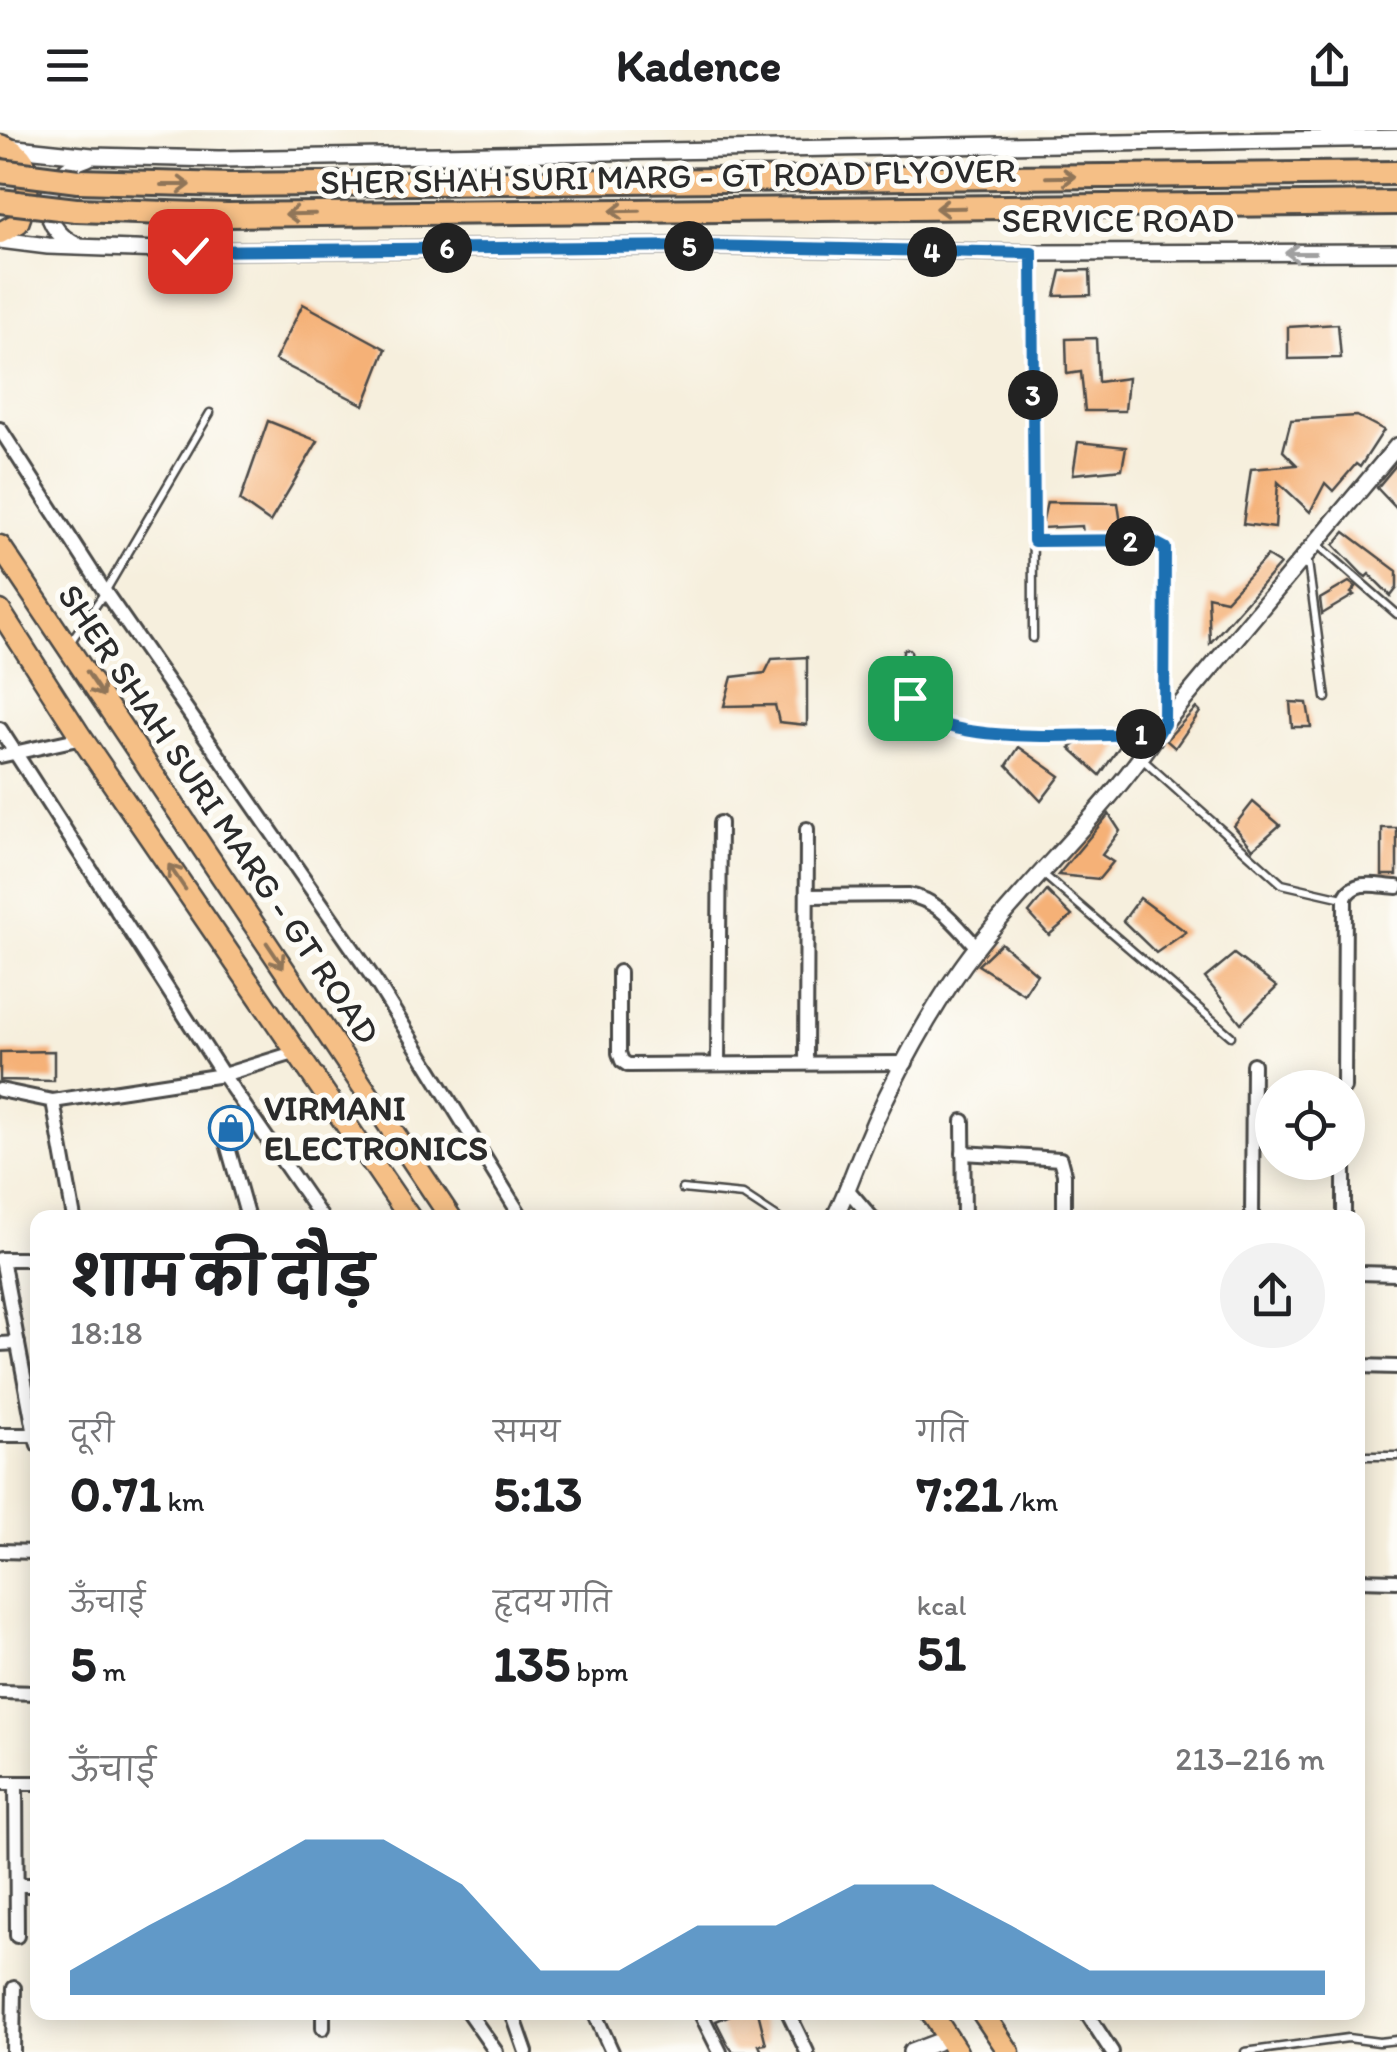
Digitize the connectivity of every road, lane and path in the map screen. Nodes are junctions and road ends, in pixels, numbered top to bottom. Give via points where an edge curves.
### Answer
1 (931, 130) edge
2 (1397, 138) edge
3 (4, 146) edge
4 (931, 148) junction
5 (92, 156) junction
6 (0, 171) edge
7 (1397, 174) edge
8 (0, 201) edge
9 (1397, 203) edge
10 (0, 237) edge
11 (81, 248) junction
12 (1397, 252) edge
13 (1032, 253) junction
14 (210, 413) dead end
15 (0, 429) edge
16 (1397, 446) edge
17 (1034, 541) junction
18 (0, 546) edge
19 (1311, 548) junction
20 (105, 592) junction
21 (0, 612) edge
22 (1397, 614) edge
23 (1033, 638) dead end
24 (68, 645) junction
25 (907, 653) dead end
26 (1326, 698) dead end
27 (0, 729) edge
28 (1161, 729) junction
29 (82, 738) junction
30 (16, 753) junction
31 (0, 756) edge
32 (1142, 758) junction
33 (720, 822) dead end
34 (808, 829) dead end
35 (1042, 873) junction
36 (1397, 887) edge
37 (808, 896) junction
38 (1344, 898) junction
39 (977, 947) junction
40 (619, 972) dead end
41 (1231, 1036) dead end
42 (297, 1052) junction
43 (906, 1063) junction
44 (718, 1064) junction
45 (806, 1064) junction
46 (1253, 1064) dead end
47 (1344, 1070) edge
48 (222, 1075) junction
49 (0, 1090) edge
50 (53, 1101) junction
51 (963, 1121) dead end
52 (224, 1133) dead end
53 (963, 1153) junction
54 (1344, 1180) edge
55 (847, 1189) junction
56 (682, 1190) dead end
57 (73, 1210) edge
58 (246, 1210) edge
59 (316, 1210) edge
60 (405, 1210) edge
61 (446, 1210) edge
62 (517, 1210) edge
63 (765, 1210) edge
64 (838, 1210) edge
65 (865, 1210) edge
66 (964, 1210) edge
67 (1064, 1210) edge
68 (1252, 1210) edge
69 (1344, 1210) edge
70 (30, 1258) edge
71 (1, 1259) edge
72 (1365, 1273) edge
73 (1397, 1274) edge
74 (18, 1343) junction
75 (0, 1344) edge
76 (1365, 1366) edge
77 (1397, 1367) edge
78 (30, 1408) edge
79 (0, 1434) edge
80 (30, 1439) edge
81 (1365, 1456) edge
82 (1397, 1456) edge
83 (0, 1551) edge
84 (30, 1552) edge
85 (1365, 1580) edge
86 (1397, 1580) edge
87 (0, 1692) edge
88 (30, 1694) edge
89 (0, 1783) edge
90 (16, 1783) junction
91 (30, 1783) edge
92 (18, 1884) junction
93 (30, 1885) edge
94 (18, 1936) dead end
95 (14, 1988) dead end
96 (323, 2020) edge
97 (474, 2020) edge
98 (515, 2020) edge
99 (598, 2020) edge
100 (704, 2020) edge
101 (792, 2020) edge
102 (936, 2020) edge
103 (987, 2020) edge
104 (1091, 2020) edge
105 (323, 2028) dead end
106 (1397, 2040) edge
107 (952, 2045) edge
108 (14, 2052) edge
109 (496, 2052) edge
110 (526, 2052) edge
111 (612, 2052) edge
112 (720, 2052) edge
113 (808, 2052) edge
114 (910, 2052) edge
115 (1009, 2052) edge
116 (1112, 2052) edge
117 (1245, 2052) edge

1 - 4 street
2 - 4 street
3 - 5 street
3 - 10 main road via 28,166 30,181 18,223
4 - 5 street
5 - 11 street via 62,172 48,198 54,230
6 -> 7 highway, SHER SHAH SURI MARG - GT ROAD FLYOVER, bridge via 78,181 230,185
9 -> 8 highway, SHER SHAH SURI MARG - GT ROAD FLYOVER, bridge via 228,215
10 - 11 street, SERVICE ROAD
11 - 13 street, SERVICE ROAD via 700,246
12 -> 13 street, SERVICE ROAD
13 - 17 lane
14 - 20 lane
15 - 20 street
16 - 19 street
17 - 23 lane
17 - 28 lane via 1150,540 1165,548
18 - 24 main road, SHER SHAH SURI MARG - GT ROAD
19 - 22 lane
19 - 26 lane
19 - 28 street
20 - 24 lane
20 - 62 street via 366,968
21 - 29 main road, SHER SHAH SURI MARG - GT ROAD
24 -> 61 main road, SHER SHAH SURI MARG - GT ROAD
25 - 28 lane via 910,698 918,711 958,729
27 - 30 street
28 - 32 street
29 - 30 street
42 -> 29 main road, SHER SHAH SURI MARG - GT ROAD
30 - 31 street
30 - 48 street
32 - 35 street
32 - 38 lane via 1282,884
33 - 44 street
34 - 37 street
35 - 39 street
35 - 41 lane
36 - 38 street via 1358,885
37 - 39 street via 923,897
37 - 45 street
38 - 47 street
39 - 43 street
40 - 44 street via 622,1061
42 - 48 street
42 - 60 main road, SHER SHAH SURI MARG - GT ROAD
43 - 45 street
43 - 55 street
44 - 45 street
46 - 68 street
48 - 50 street
48 - 59 street
49 - 50 street
50 - 57 street
51 - 53 street
52 - 58 street
53 - 66 street
53 - 67 street via 1060,1159
54 - 69 street
55 - 64 street
55 - 65 street
56 - 63 lane via 743,1196
70 - 71 street
71 - 74 street
72 - 73 street
74 - 75 street
74 - 78 street
76 - 77 street
79 - 80 street
81 - 82 lane
83 - 84 street
85 - 86 street
87 - 88 street
89 - 90 street
90 - 91 street
90 - 92 street
92 - 93 street
92 - 94 street
95 - 108 street
96 - 105 street
97 - 109 street
98 - 110 street
99 - 111 street
100 - 112 street
101 - 113 street
102 - 107 main road
103 - 115 main road
104 - 116 street
106 - 117 lane via 1348,2038
107 - 114 street

